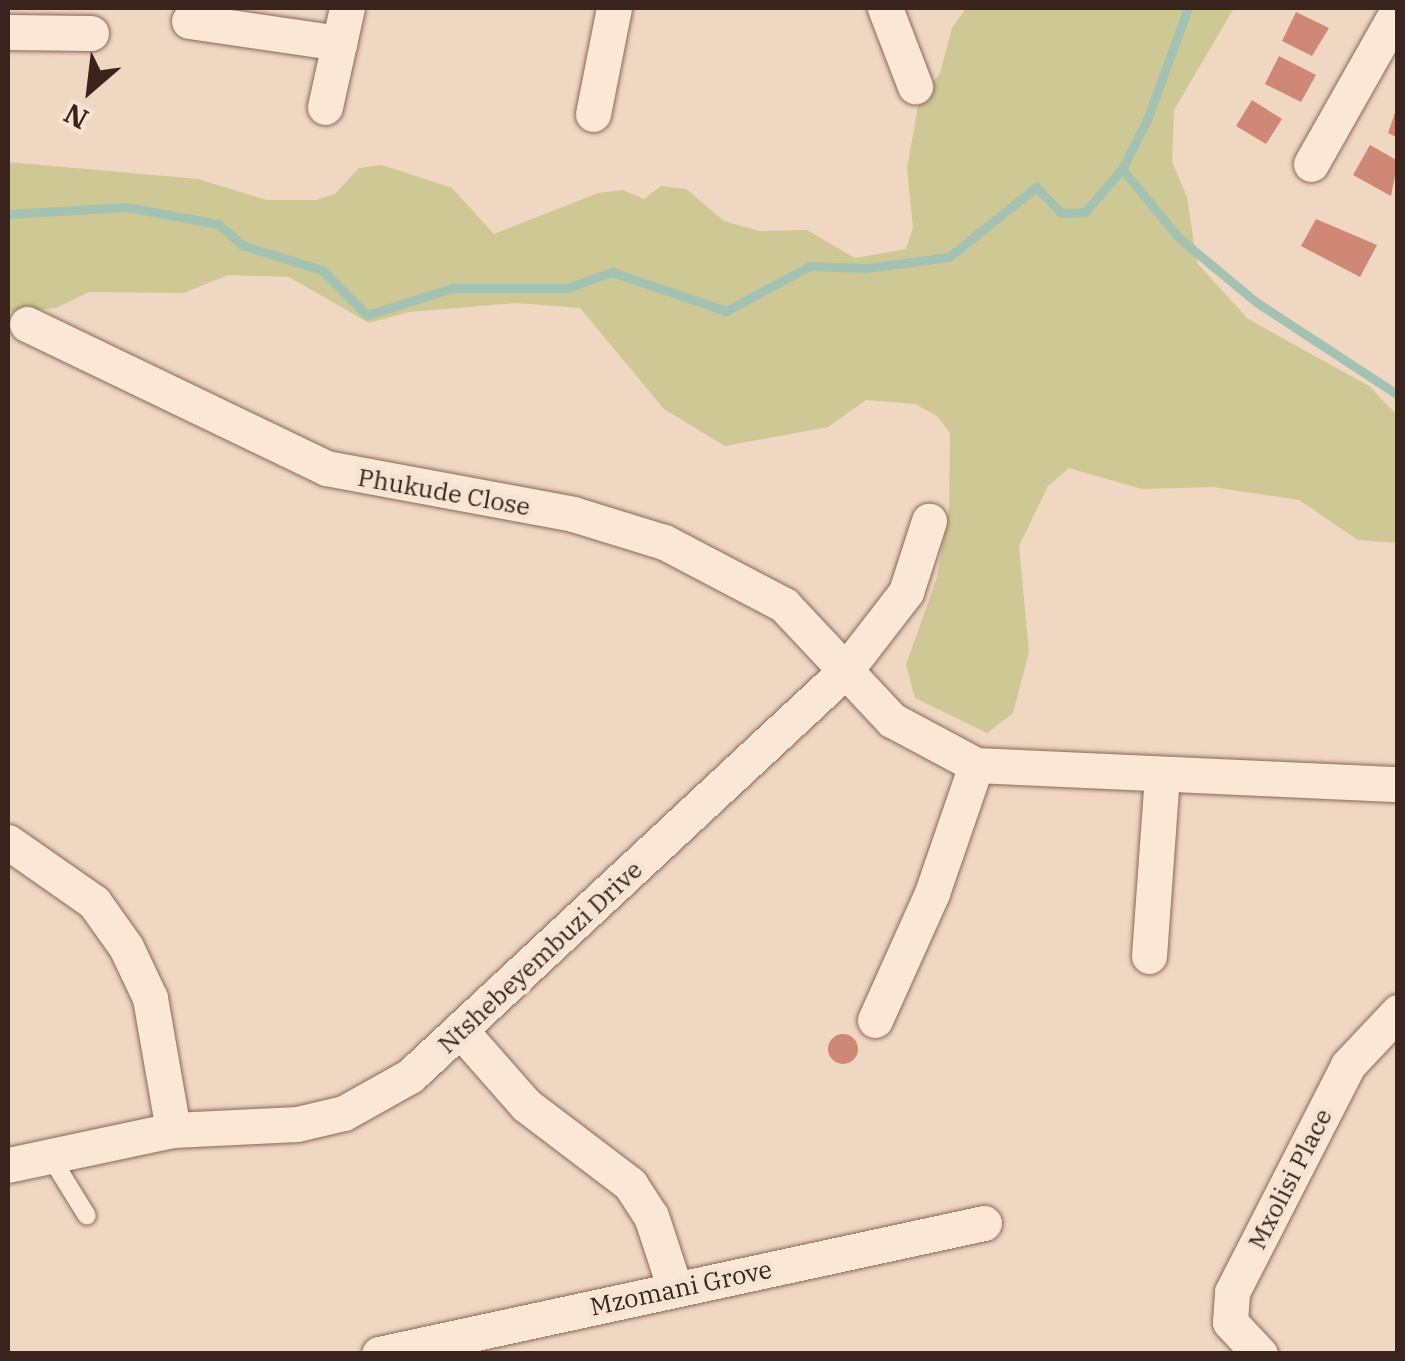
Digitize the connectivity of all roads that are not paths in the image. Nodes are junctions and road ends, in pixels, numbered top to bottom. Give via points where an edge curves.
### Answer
1 (347, 8) edge
2 (614, 8) edge
3 (885, 8) edge
4 (1398, 10) edge
5 (190, 22) dead end
6 (8, 32) edge
7 (91, 33) dead end
8 (339, 43) junction
9 (915, 86) dead end
10 (326, 106) dead end
11 (592, 114) dead end
12 (1311, 164) dead end
13 (27, 324) dead end
14 (929, 520) dead end
15 (846, 671) junction
16 (976, 765) junction
17 (1162, 774) junction
18 (1398, 784) edge
19 (8, 842) edge
20 (1149, 956) dead end
21 (1398, 1012) edge
22 (875, 1020) dead end
23 (461, 1031) junction
24 (174, 1130) junction
25 (50, 1156) junction
26 (8, 1165) edge
27 (87, 1216) dead end
28 (984, 1223) dead end
29 (675, 1289) junction
30 (379, 1354) edge
31 (1260, 1354) edge

1 - 8 street
2 - 11 street
3 - 9 street
4 - 12 street
5 - 8 street
6 - 7 street
8 - 10 street
13 - 15 street, Phukude Close via 326,468 573,514 664,542 784,605
14 - 15 street, Ntshebeyembuzi Drive via 906,592
15 - 16 street via 892,720
15 - 23 street, Ntshebeyembuzi Drive
16 - 17 street
16 - 22 street via 932,893
17 - 18 street
17 - 20 street
19 - 24 street via 94,902 126,946 150,998
21 - 31 street, Mxolisi Place via 1348,1065 1232,1292 1230,1322
23 - 24 street, Ntshebeyembuzi Drive via 410,1076 344,1114 297,1124
23 - 29 street via 526,1105 630,1184 651,1216
24 - 25 street, Ntshebeyembuzi Drive
25 - 26 street, Ntshebeyembuzi Drive
25 - 27 lane
28 - 29 street, Mzomani Grove
29 - 30 street, Mzomani Grove

